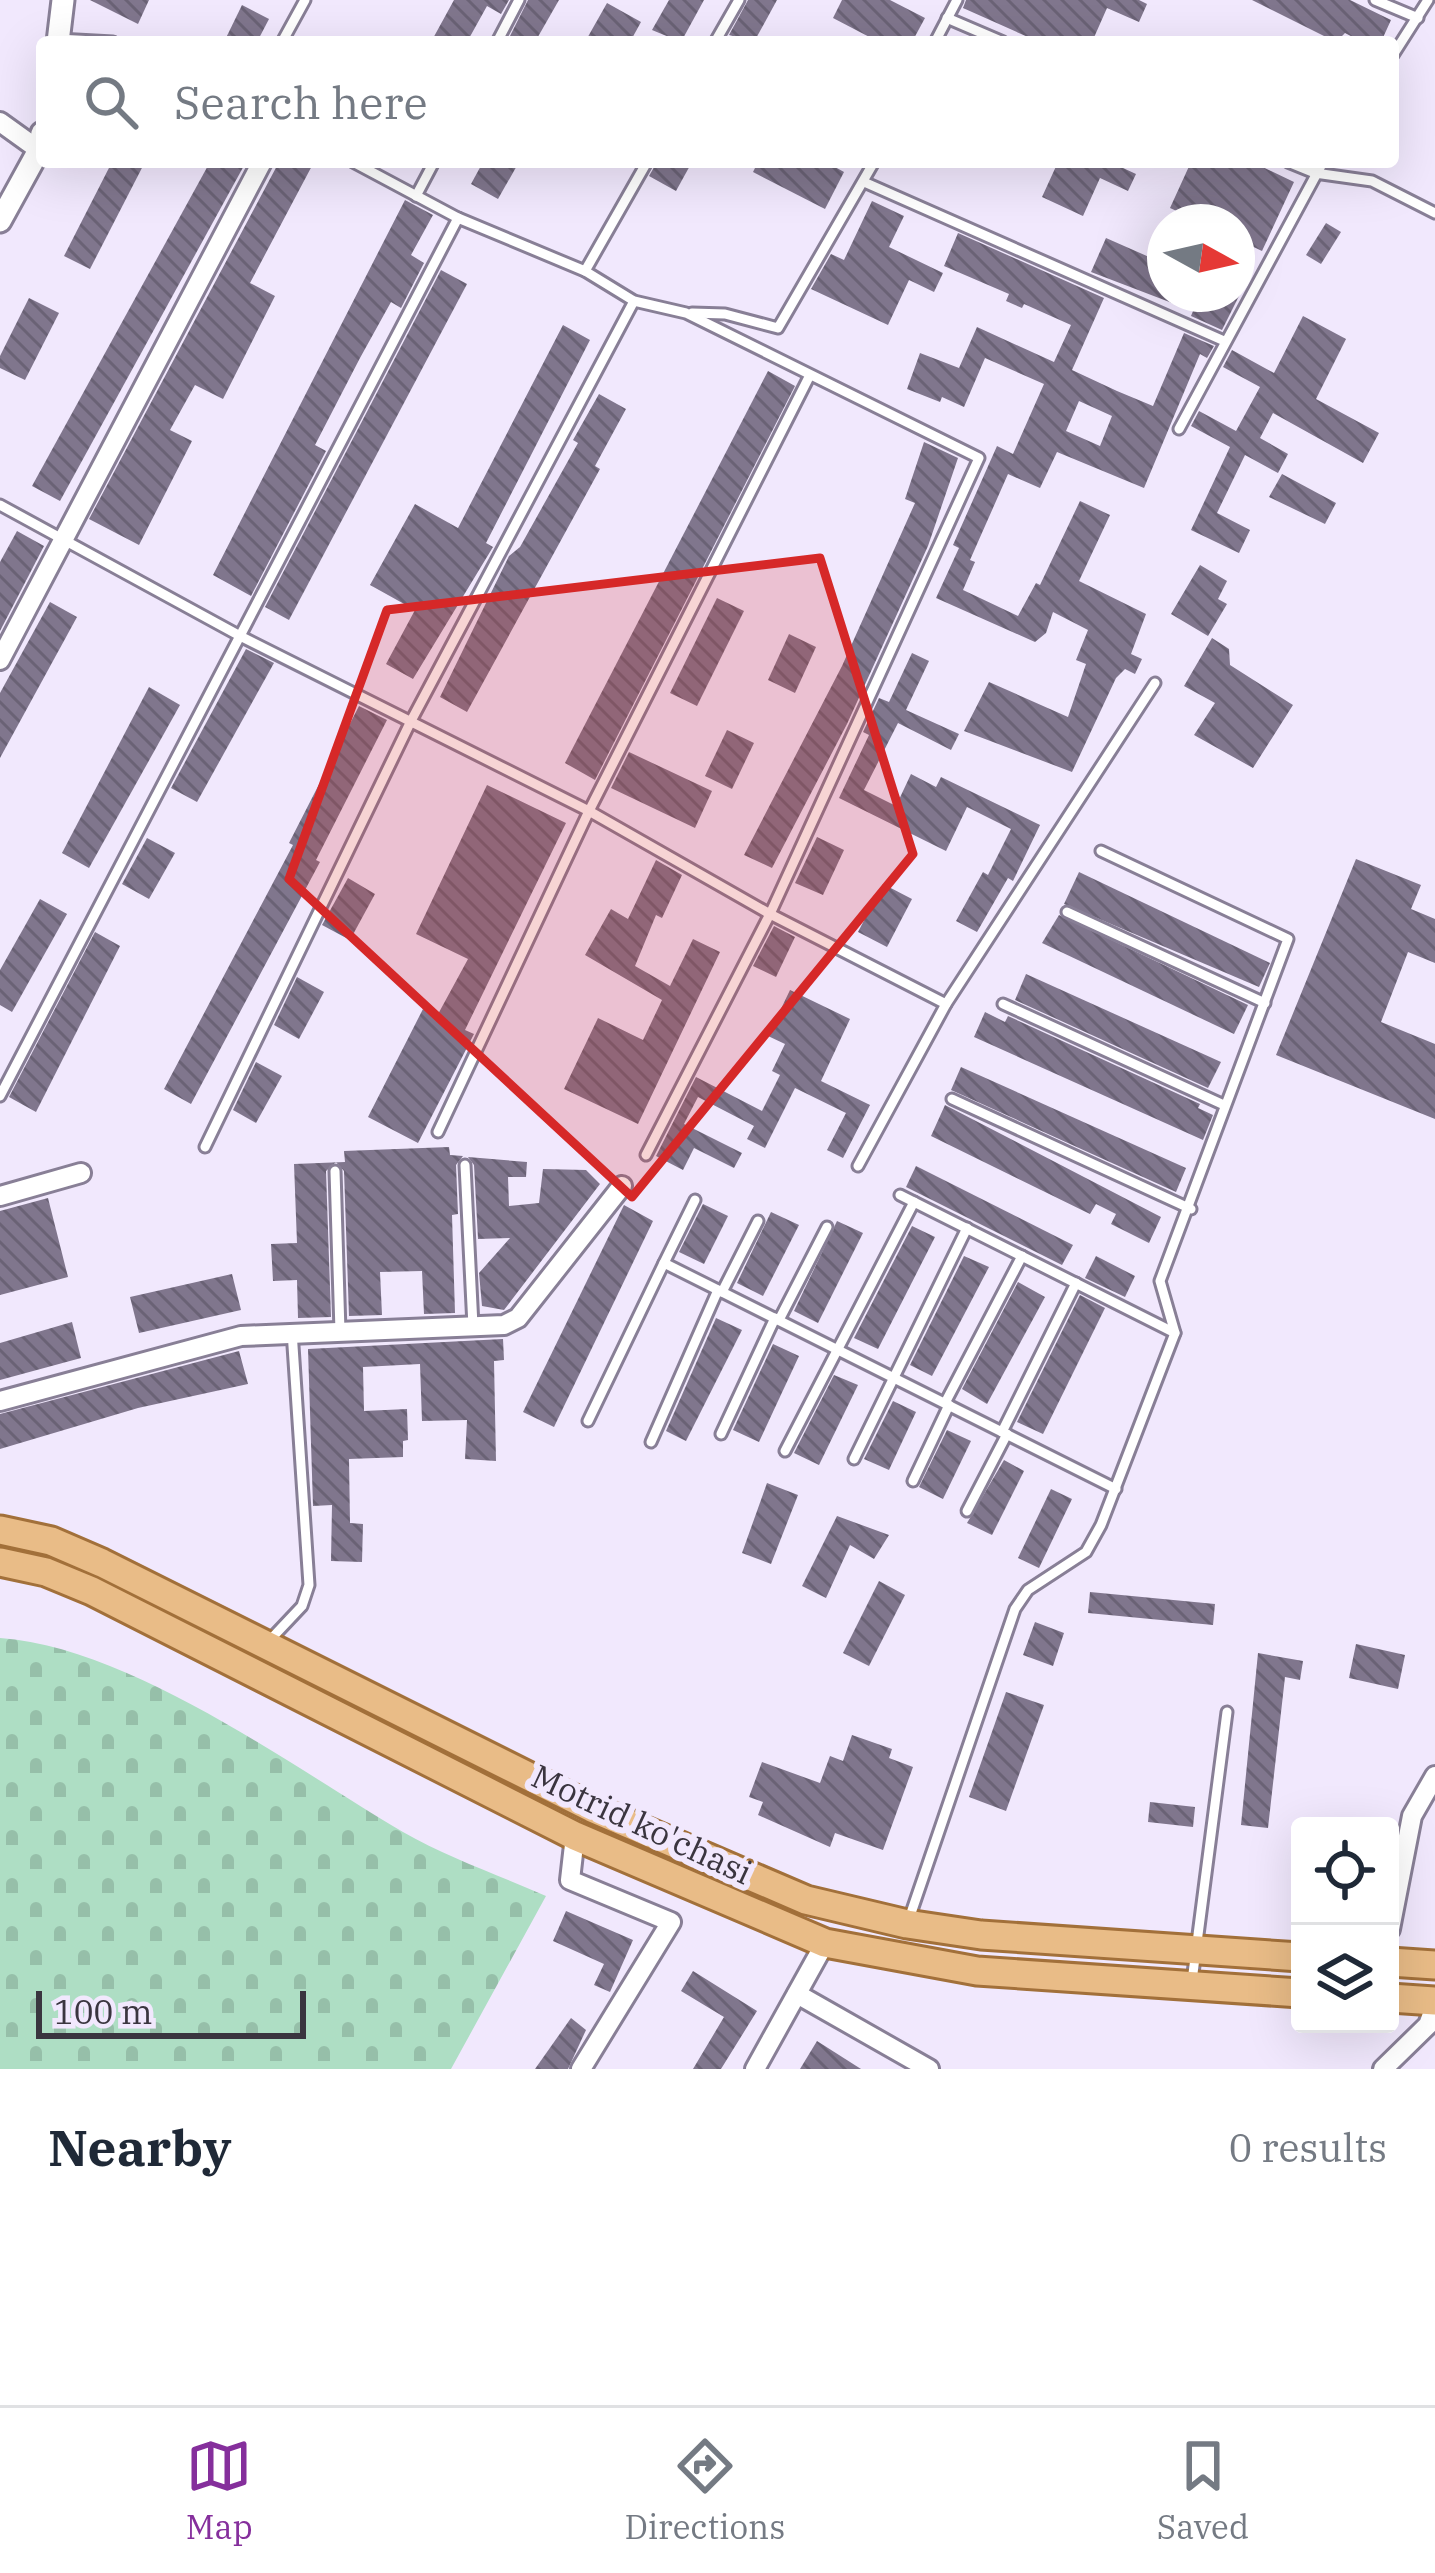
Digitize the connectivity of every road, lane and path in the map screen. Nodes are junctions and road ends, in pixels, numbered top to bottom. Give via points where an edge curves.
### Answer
1 (62, 0) edge
2 (304, 0) edge
3 (519, 0) edge
4 (739, 0) edge
5 (957, 0) edge
6 (1375, 0) edge
7 (1428, 0) edge
8 (946, 18) junction
9 (1418, 18) junction
10 (58, 36) edge
11 (285, 36) edge
12 (499, 36) edge
13 (719, 36) edge
14 (937, 36) edge
15 (990, 36) edge
16 (1399, 47) edge
17 (0, 122) edge
18 (36, 140) edge
19 (36, 150) edge
20 (259, 168) edge
21 (364, 168) edge
22 (431, 168) edge
23 (644, 168) edge
24 (871, 168) edge
25 (1303, 168) edge
26 (1319, 168) edge
27 (1316, 173) junction
28 (863, 182) junction
29 (416, 196) junction
30 (1435, 213) edge
31 (458, 218) junction
32 (0, 220) edge
33 (585, 271) junction
34 (634, 301) junction
35 (686, 313) junction
36 (1222, 340) junction
37 (808, 376) junction
38 (1178, 428) dead end
39 (0, 505) edge
40 (64, 538) junction
41 (242, 637) junction
42 (0, 660) edge
43 (1155, 683) dead end
44 (410, 721) junction
45 (589, 811) junction
46 (1101, 851) dead end
47 (1067, 911) dead end
48 (770, 914) junction
49 (1265, 1003) junction
50 (946, 1004) junction
51 (1003, 1004) dead end
52 (0, 1096) edge
53 (952, 1100) dead end
54 (1225, 1105) junction
55 (438, 1132) dead end
56 (206, 1147) dead end
57 (646, 1155) dead end
58 (465, 1165) dead end
59 (858, 1166) dead end
60 (335, 1171) dead end
61 (80, 1173) dead end
62 (622, 1186) dead end
63 (899, 1195) dead end
64 (0, 1196) edge
65 (695, 1200) dead end
66 (914, 1202) junction
67 (1191, 1209) junction
68 (758, 1221) dead end
69 (827, 1227) dead end
70 (967, 1228) junction
71 (1022, 1256) junction
72 (664, 1263) junction
73 (1076, 1283) junction
74 (720, 1291) junction
75 (777, 1319) junction
76 (472, 1326) junction
77 (340, 1330) junction
78 (292, 1331) junction
79 (1175, 1333) junction
80 (837, 1349) junction
81 (892, 1377) junction
82 (0, 1400) edge
83 (947, 1404) junction
84 (589, 1421) dead end
85 (1004, 1433) junction
86 (721, 1434) dead end
87 (651, 1442) dead end
88 (785, 1451) dead end
89 (854, 1459) dead end
90 (913, 1481) dead end
91 (1116, 1489) junction
92 (967, 1510) dead end
93 (0, 1530) edge
94 (0, 1562) edge
95 (266, 1644) junction
96 (1227, 1712) dead end
97 (1435, 1776) edge
98 (575, 1836) junction
99 (907, 1924) junction
100 (1391, 1925) edge
101 (825, 1943) junction
102 (1196, 1950) junction
103 (1291, 1956) edge
104 (1399, 1963) edge
105 (1435, 1965) edge
106 (1191, 1986) junction
107 (1291, 1992) edge
108 (797, 1994) junction
109 (1399, 1999) edge
110 (1435, 2004) edge
111 (581, 2069) edge
112 (755, 2069) edge
113 (929, 2069) edge
114 (1383, 2069) edge

1 - 10 street
2 - 11 lane
3 - 12 lane
4 - 13 lane
5 - 8 lane
6 - 9 lane
7 - 9 lane
8 - 14 lane
8 - 15 lane
9 - 16 lane
17 - 18 street
19 - 32 street
20 - 40 street
21 - 29 lane
22 - 29 lane
23 - 33 lane
24 - 28 lane
25 - 27 lane
26 - 27 lane
27 - 30 lane via 1372,181
27 - 36 lane
28 - 35 lane via 778,328
28 - 36 lane
29 - 31 lane
31 - 33 lane
31 - 41 lane
33 - 34 lane
34 - 35 lane
34 - 44 lane
35 - 37 lane
36 - 38 lane
37 - 45 lane
37 - 48 lane via 979,458
39 - 40 lane
40 - 41 lane
40 - 42 street
41 - 44 lane
41 - 52 lane
43 - 50 lane
44 - 45 lane
44 - 56 lane
45 - 48 lane
45 - 55 lane
46 - 49 lane via 1288,939
47 - 49 lane
48 - 50 lane
48 - 57 lane
49 - 54 lane
50 - 59 lane
51 - 54 lane
53 - 67 lane
54 - 67 lane
58 - 76 lane
60 - 77 lane
61 - 64 street
62 - 76 street via 518,1318
63 - 66 lane
65 - 72 lane
66 - 70 lane
66 - 80 lane
67 - 79 lane via 1160,1281
68 - 74 lane
69 - 75 lane
70 - 71 lane
70 - 81 lane
71 - 73 lane
71 - 83 lane
72 - 74 lane
72 - 84 lane
73 - 79 lane
73 - 85 lane
74 - 75 lane
74 - 87 lane
75 - 80 lane
75 - 86 lane
76 - 77 street
77 - 78 street
78 - 82 street via 242,1336
78 - 95 lane via 309,1585 302,1606
79 - 91 lane
80 - 81 lane
80 - 88 lane
81 - 83 lane
81 - 89 lane
83 - 85 lane
83 - 90 lane
85 - 91 lane
85 - 92 lane
91 - 99 lane via 1086,1552 1028,1590 1015,1609
93 - 95 main road, Motrid ko'chasi via 76,1552
94 - 98 main road, Motrid ko'chasi via 92,1591
95 - 99 main road, Motrid ko'chasi via 718,1865 806,1900
96 - 102 lane
97 - 100 street via 1412,1816
98 - 101 main road, Motrid ko'chasi
98 - 111 street via 570,1880 670,1922
99 - 102 main road, Motrid ko'chasi
101 - 106 main road, Motrid ko'chasi via 977,1971
101 - 108 street
102 - 103 main road, Motrid ko'chasi
102 - 106 lane
104 - 105 main road
106 - 107 main road, Motrid ko'chasi
108 - 112 street
108 - 113 street
109 - 110 main road
110 - 114 street via 1428,2025

